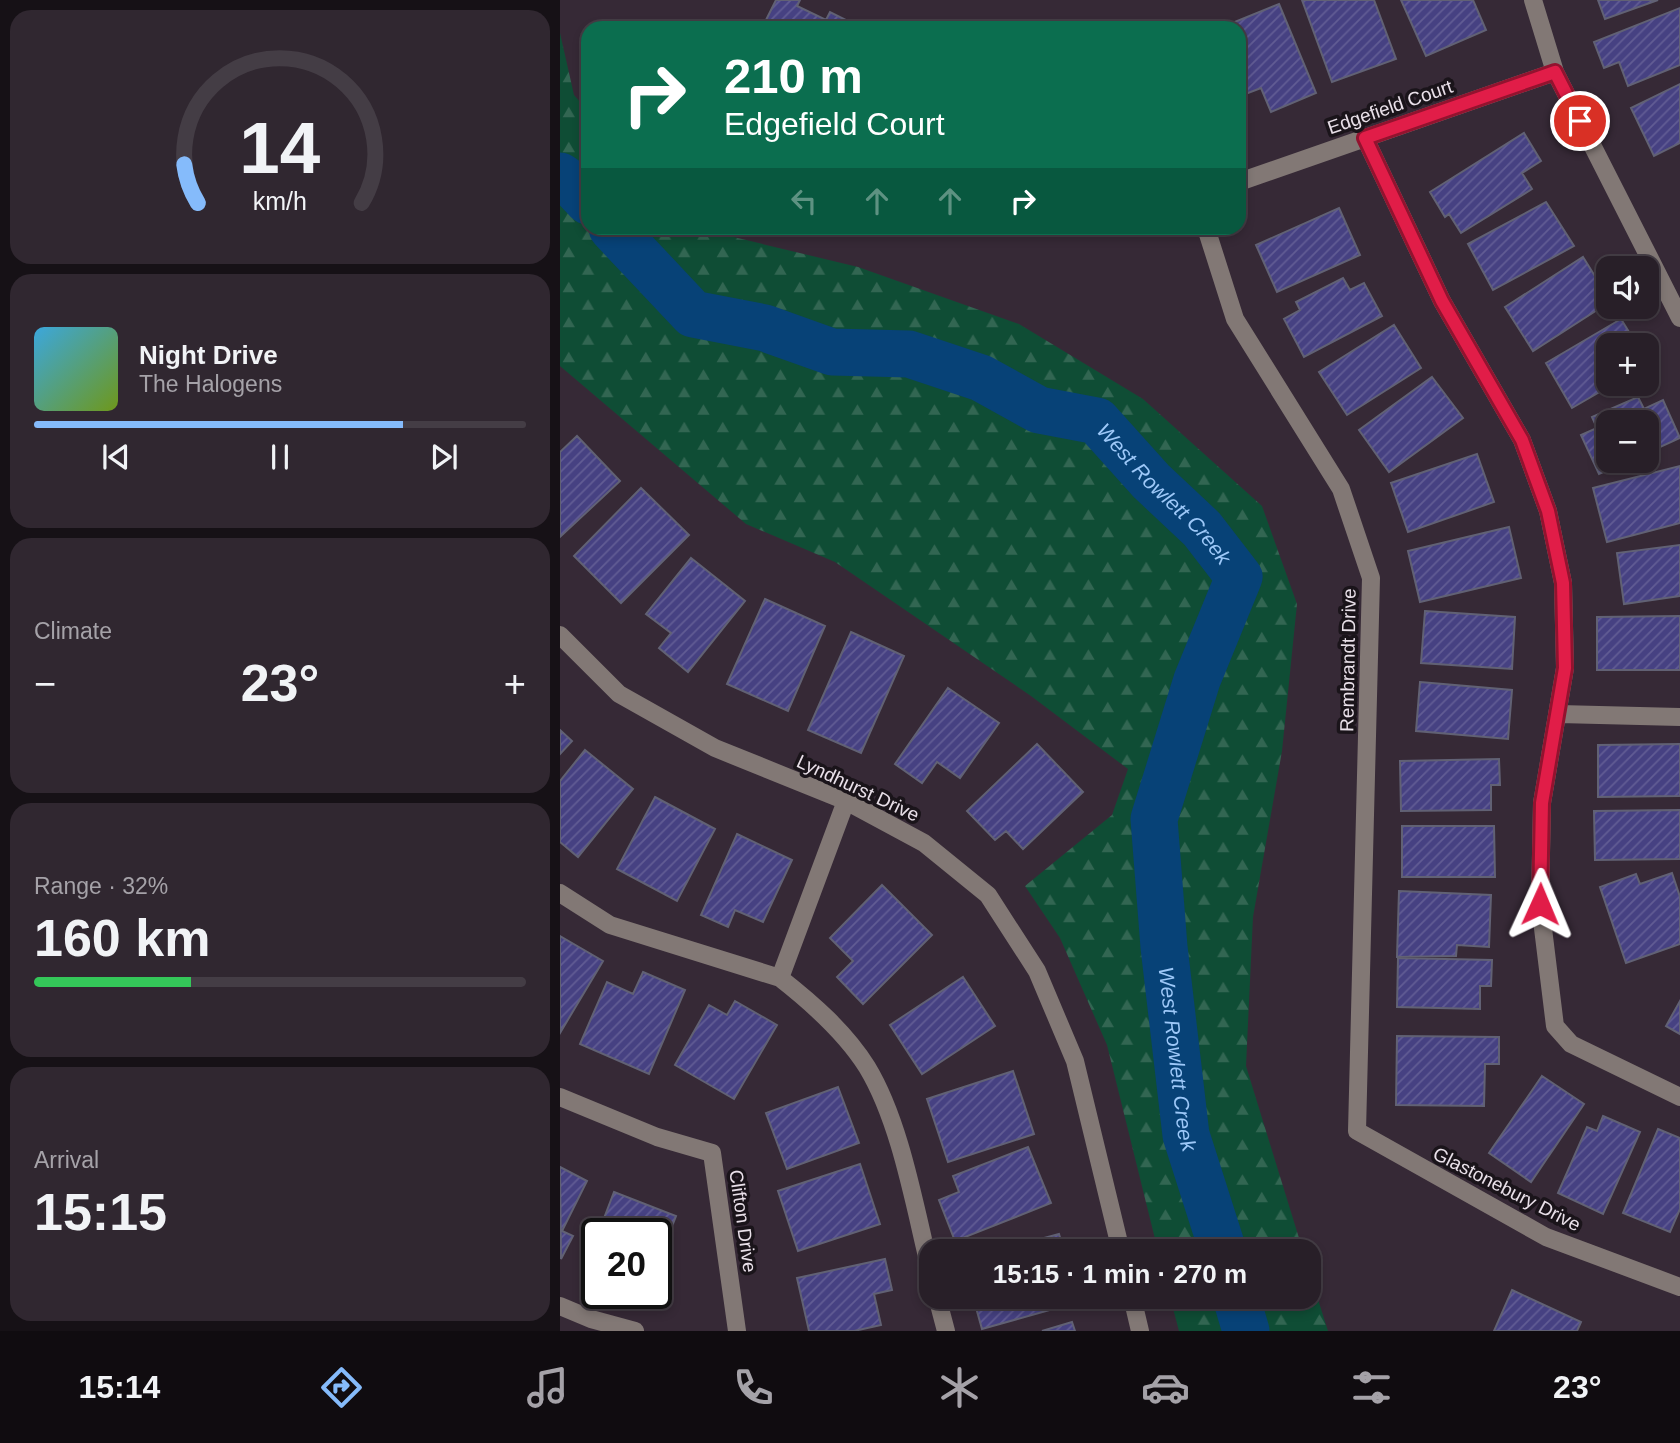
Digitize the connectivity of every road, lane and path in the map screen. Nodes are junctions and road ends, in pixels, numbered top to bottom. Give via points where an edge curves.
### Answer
1 (1533, 0) edge
2 (1555, 72) junction
3 (1365, 138) junction
4 (1246, 180) edge
5 (1208, 235) edge
6 (1680, 318) edge
7 (560, 635) edge
8 (1559, 714) junction
9 (1680, 717) edge
10 (846, 801) junction
11 (560, 893) edge
12 (780, 978) junction
13 (560, 1097) edge
14 (1680, 1097) edge
15 (1359, 1134) joint
16 (922, 1239) edge
17 (1118, 1239) edge
18 (1680, 1287) edge
19 (560, 1306) edge
20 (940, 1309) edge
21 (1135, 1309) edge
22 (635, 1331) edge
23 (737, 1331) edge
24 (946, 1331) edge
25 (1140, 1331) edge

1 - 2 street
2 - 3 street, Edgefield Court
2 - 6 street
3 - 4 street, Edgefield Court
3 - 8 street via 1442,301 1522,440 1548,511 1563,583 1565,668
5 - 15 street, Rembrandt Drive via 1235,319 1341,489 1371,578
7 - 10 street, Lyndhurst Drive via 620,694 715,748
8 - 9 street
8 - 14 street via 1542,803 1540,879 1555,1026 1570,1044
10 - 12 street
10 - 17 street, Lyndhurst Drive via 925,843 988,895 1037,971 1075,1061
11 - 12 street via 610,925
12 - 16 street via 818,1008 867,1067 896,1136
13 - 23 street, Clifton Drive via 657,1137 712,1153
15 - 18 street, Glastonebury Drive via 1546,1237
19 - 22 street
20 - 24 street
21 - 25 street

